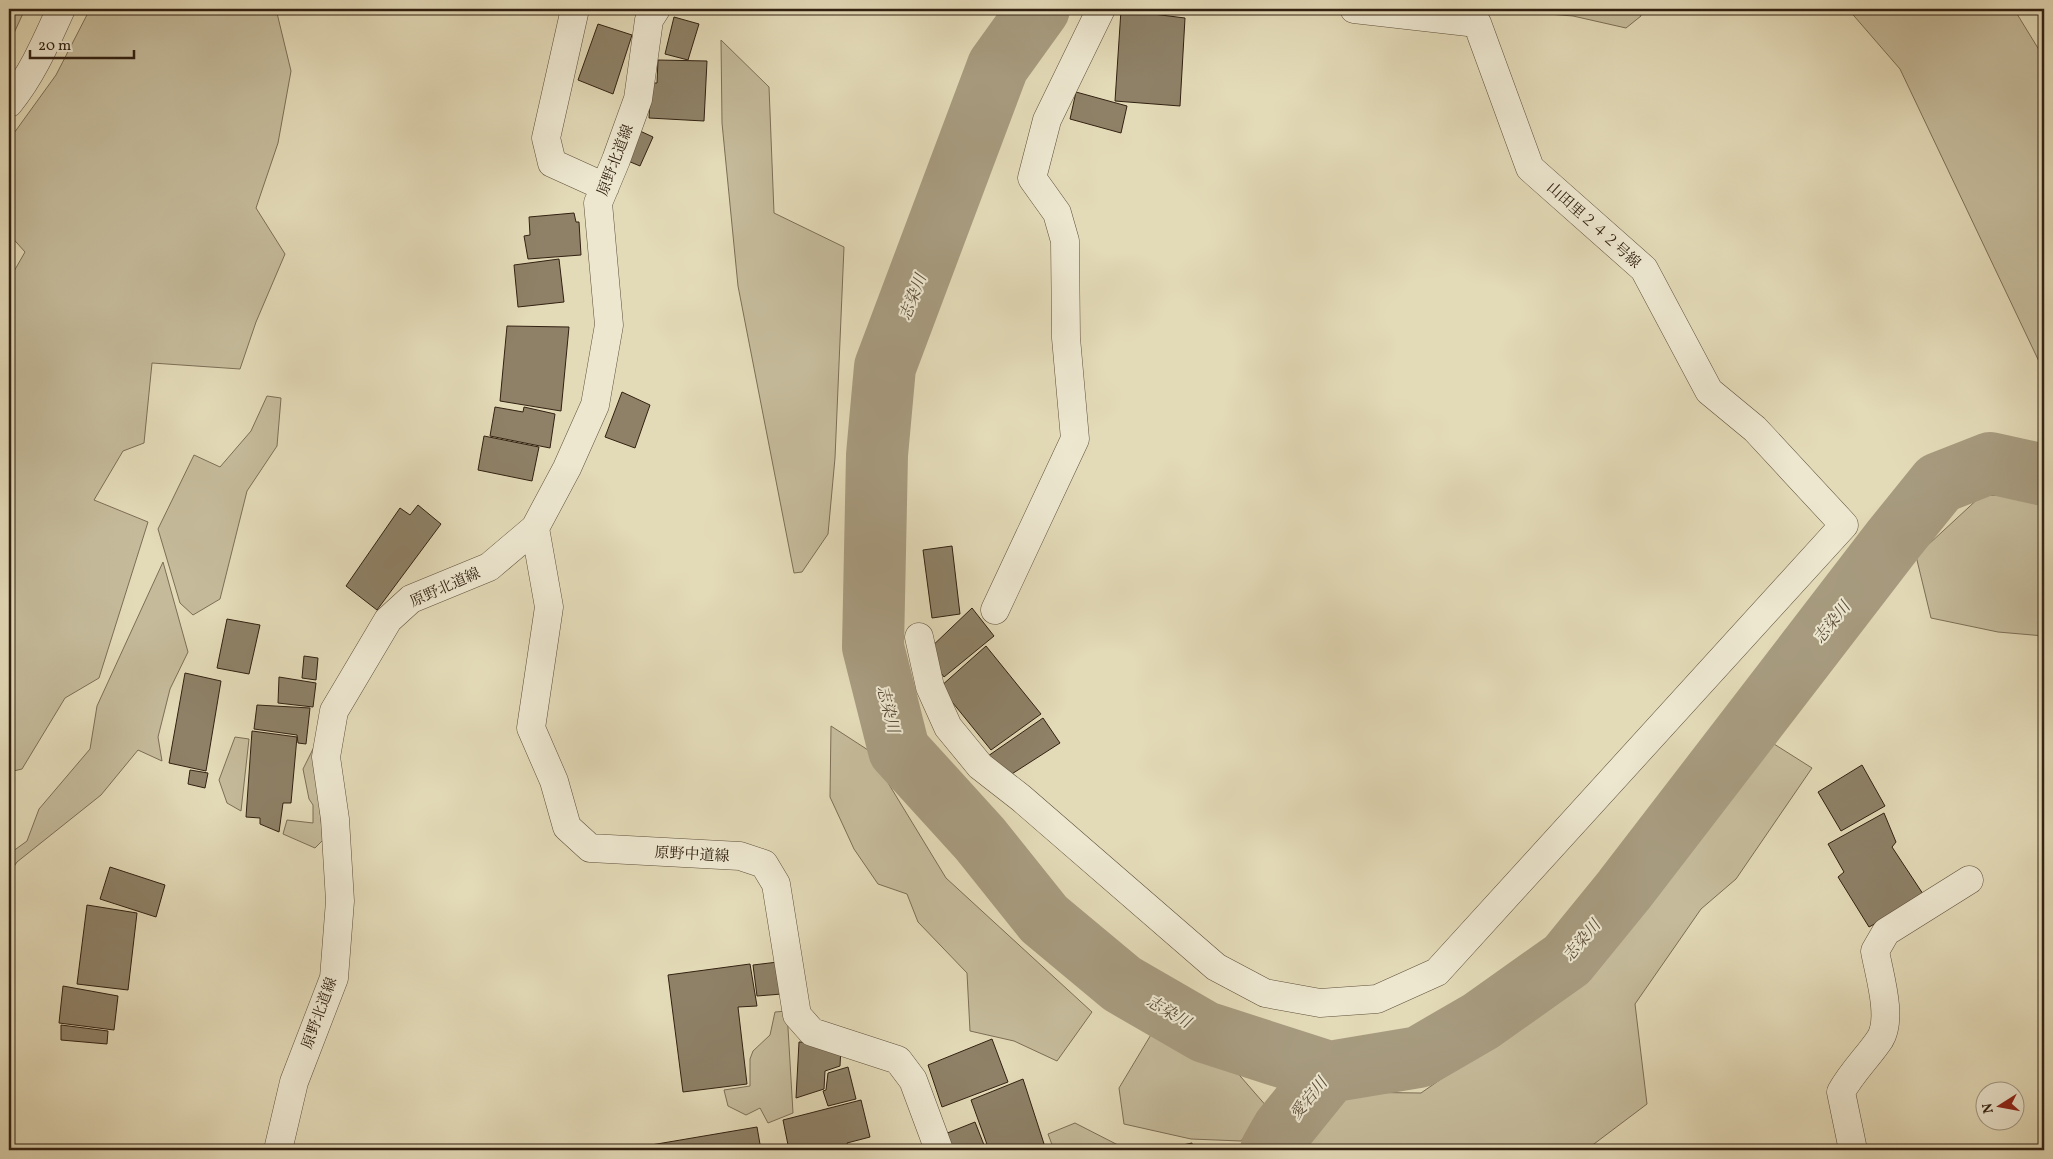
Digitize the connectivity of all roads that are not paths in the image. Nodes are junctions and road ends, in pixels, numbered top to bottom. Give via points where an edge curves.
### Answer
1 (60, 9) edge
2 (575, 9) edge
3 (656, 9) edge
4 (1101, 9) edge
5 (1354, 9) edge
6 (9, 103) edge
7 (605, 187) junction
8 (535, 528) junction
9 (996, 610) dead end
10 (919, 636) dead end
11 (1969, 880) dead end
12 (278, 1150) edge
13 (939, 1150) edge
14 (1853, 1150) edge

1 - 6 street via 44,47
2 - 7 street via 546,138 552,163
3 - 7 street, 原野北道線 via 649,20 638,99
4 - 9 street via 1047,120 1032,178 1057,213 1065,241 1066,338 1075,439
5 - 10 street, 山田里２４２号線 via 1477,23 1530,168 1644,269 1709,391 1755,430 1844,525 1437,972 1377,999 1320,1002 1265,993 1216,967 980,766 948,727 930,687
7 - 8 street, 原野北道線 via 598,203 608,325 595,406
8 - 12 street, 原野北道線 via 490,567 411,599 388,620 334,711 326,758 336,819 340,901 334,978 294,1082
8 - 13 street, 原野中道線 via 549,607 531,728 554,781 567,827 590,848 740,856 764,864 776,884 797,1015 812,1032 898,1060 913,1080
11 - 14 street via 1886,932 1875,951 1886,1013 1881,1037 1842,1092

